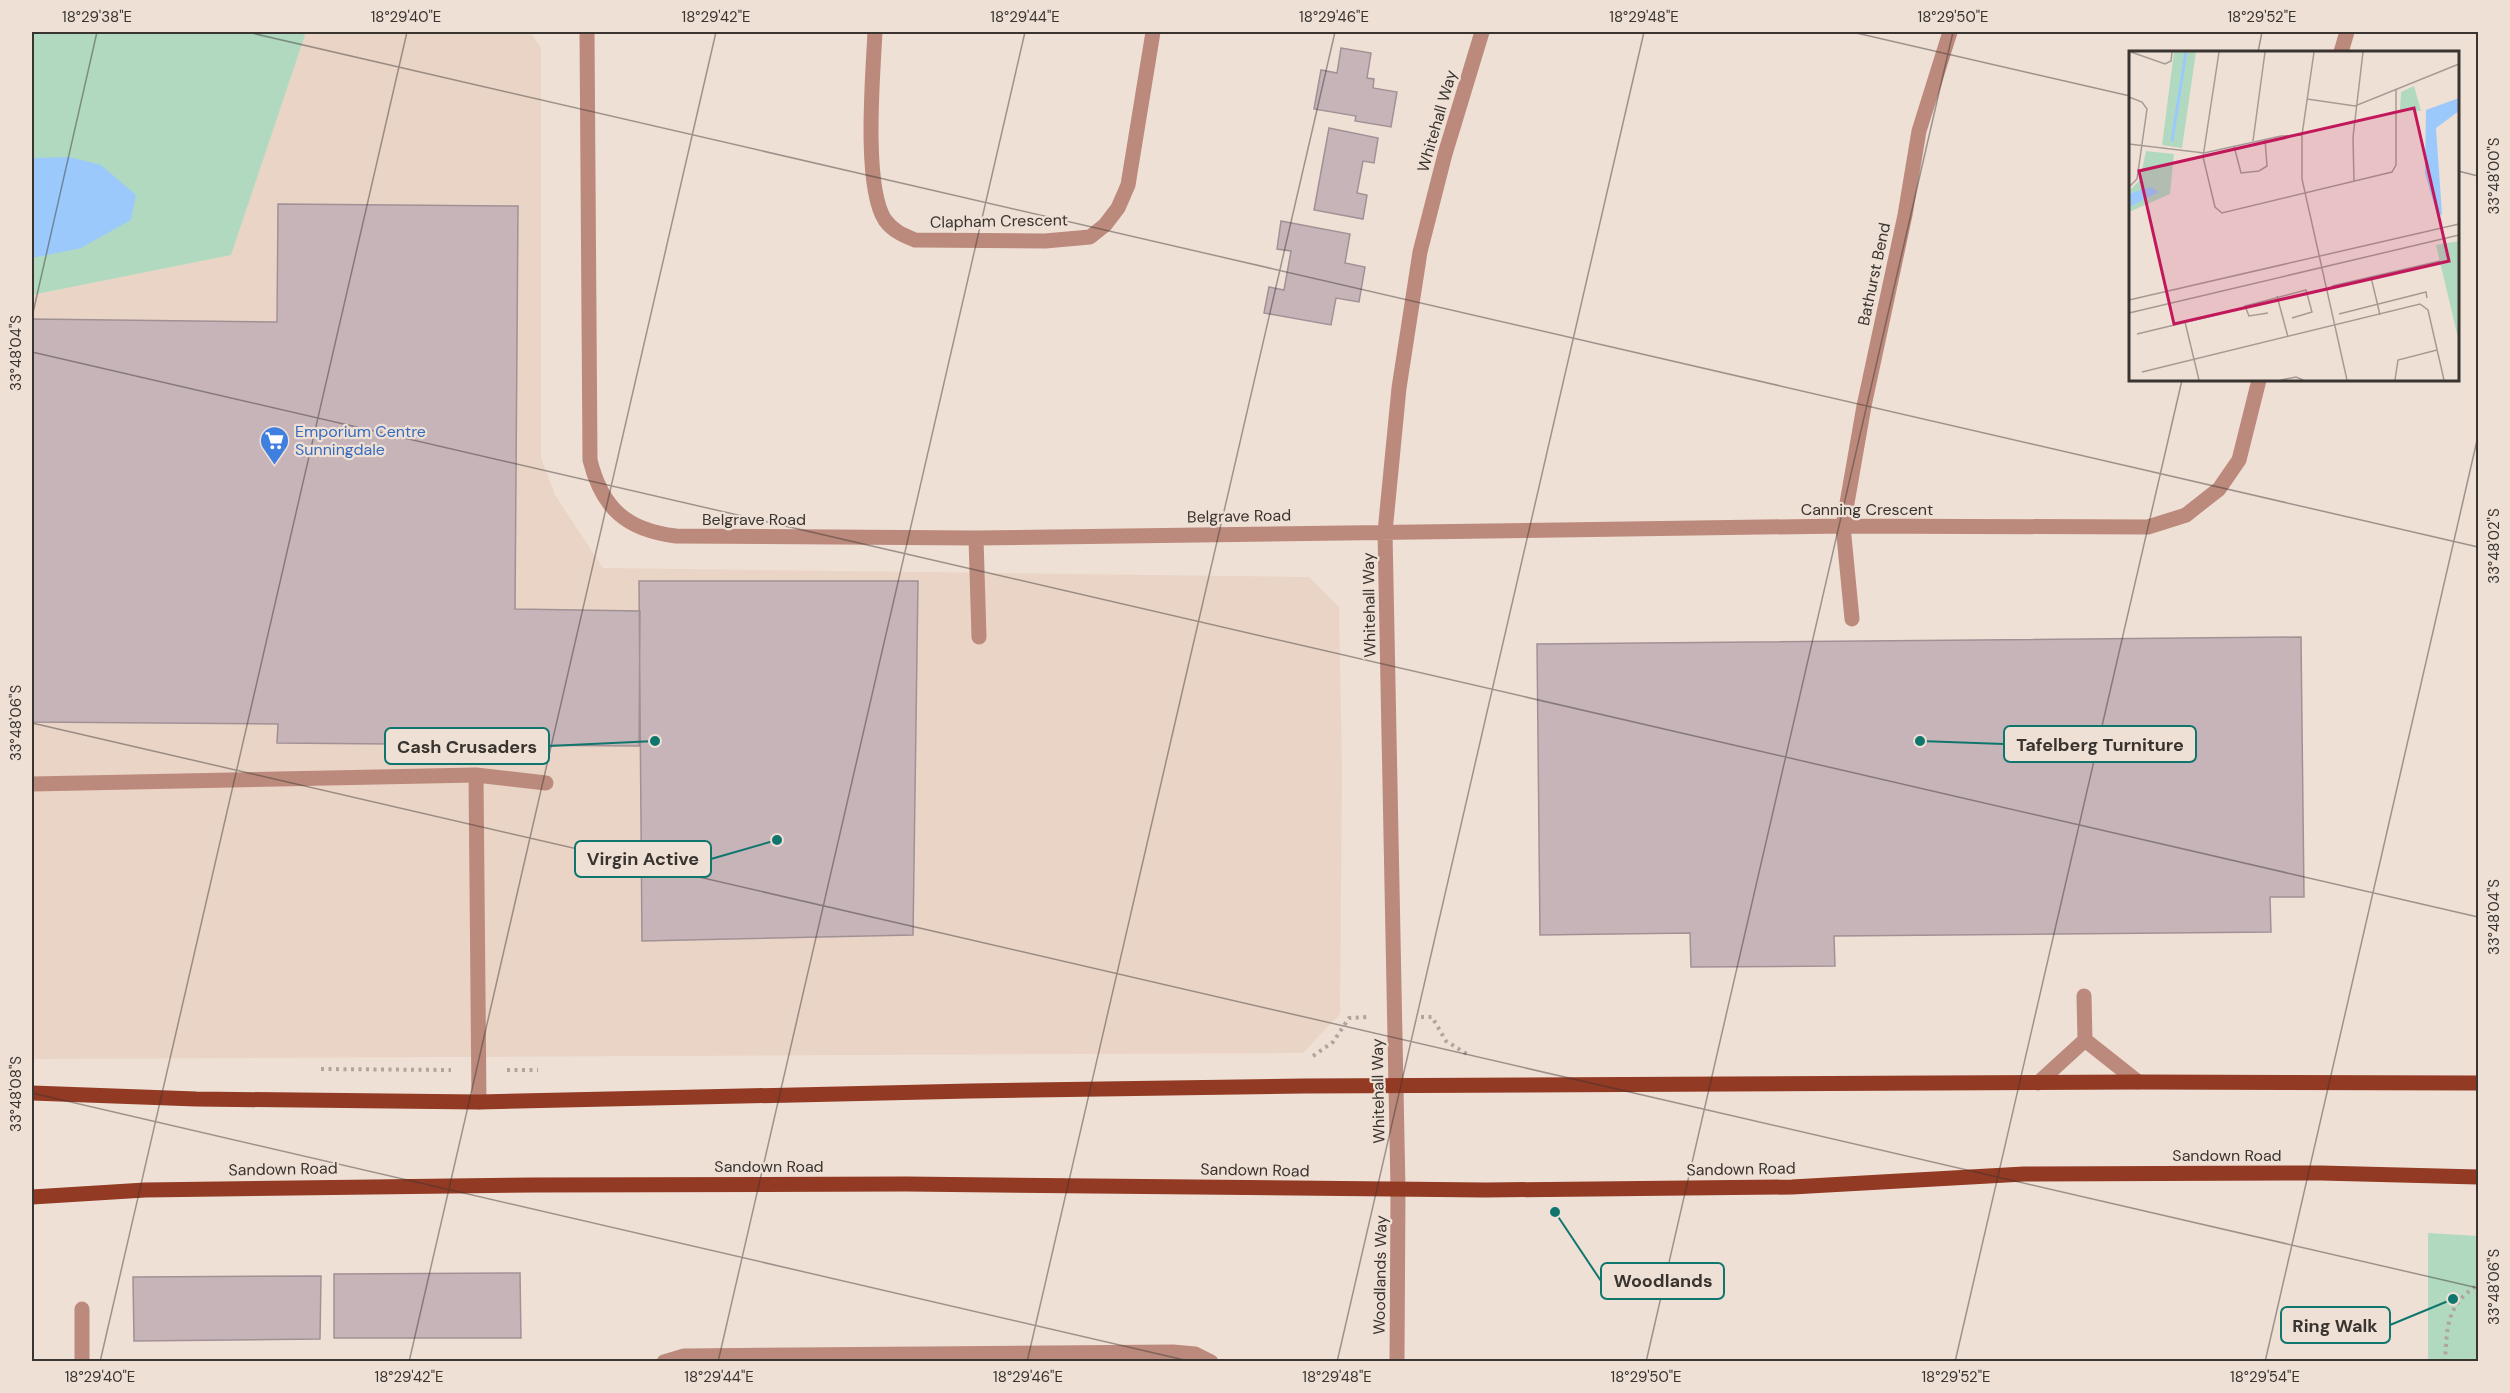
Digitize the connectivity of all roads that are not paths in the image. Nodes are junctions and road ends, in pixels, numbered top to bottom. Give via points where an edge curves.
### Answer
1 (587, 32) edge
2 (875, 32) edge
3 (1153, 32) edge
4 (1482, 32) edge
5 (1950, 32) edge
6 (2347, 32) edge
7 (2341, 51) edge
8 (2259, 381) edge
9 (1843, 526) junction
10 (1385, 532) junction
11 (976, 538) junction
12 (1852, 619) dead end
13 (979, 637) dead end
14 (476, 775) junction
15 (546, 783) dead end
16 (32, 784) edge
17 (2084, 996) dead end
18 (2085, 1040) junction
19 (2138, 1082) junction
20 (2038, 1083) junction
21 (2478, 1083) edge
22 (1396, 1088) junction
23 (32, 1093) edge
24 (479, 1102) junction
25 (2478, 1176) edge
26 (1398, 1189) junction
27 (32, 1197) edge
28 (82, 1310) dead end
29 (948, 1358) edge
30 (82, 1362) edge
31 (664, 1362) edge
32 (1210, 1362) edge
33 (1397, 1362) edge

1 - 11 street, Belgrave Road via 590,460 597,486 616,512 638,528 676,536
2 - 3 street, Clapham Crescent via 873,178 877,203 891,227 915,240 1045,241 1090,237 1118,208 1128,185
4 - 10 street, Whitehall Way via 1420,252 1399,388
5 - 9 street, Bathurst Bend via 1919,131
6 - 7 street
8 - 9 street, Canning Crescent via 2239,460 2219,489 2186,515 2148,527
9 - 10 street, Canning Crescent
9 - 12 street, Bathurst Bend
10 - 11 street, Belgrave Road
10 - 22 street, Whitehall Way
11 - 13 street
14 - 15 street
14 - 16 street
14 - 24 street
17 - 18 street
18 - 19 street
18 - 20 street
19 - 20 main road
19 - 21 main road
20 - 22 main road
22 - 24 main road via 993,1091
22 - 26 street, Whitehall Way
23 - 24 main road
25 - 26 main road, Sandown Road via 2024,1174 1792,1187
26 - 27 main road, Sandown Road via 686,1184 258,1187
26 - 33 street, Woodlands Way
28 - 30 street
29 - 31 street via 684,1356
29 - 32 street via 1173,1352 1195,1354

